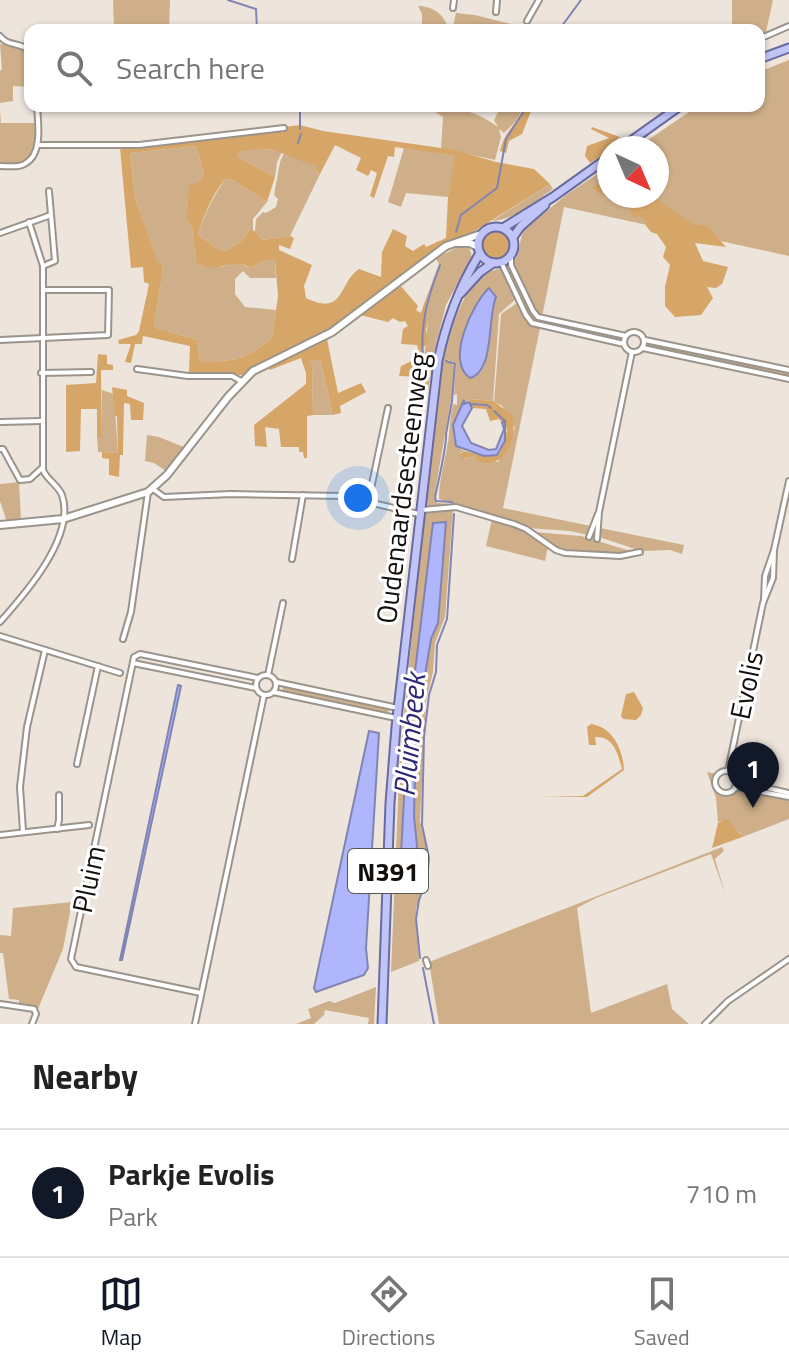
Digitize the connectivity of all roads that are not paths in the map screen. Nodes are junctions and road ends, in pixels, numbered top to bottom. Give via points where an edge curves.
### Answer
1 (454, 0) edge
2 (497, 0) edge
3 (539, 0) edge
4 (453, 8) dead end
5 (496, 12) dead end
6 (527, 21) dead end
7 (789, 26) edge
8 (0, 36) edge
9 (765, 36) edge
10 (24, 47) edge
11 (788, 49) edge
12 (765, 57) edge
13 (37, 112) edge
14 (672, 112) edge
15 (284, 128) dead end
16 (638, 136) edge
17 (37, 145) junction
18 (0, 166) edge
19 (597, 166) edge
20 (49, 191) dead end
21 (553, 197) junction
22 (51, 215) junction
23 (29, 222) junction
24 (503, 228) junction
25 (0, 233) edge
26 (481, 234) junction
27 (513, 237) junction
28 (451, 244) junction
29 (479, 250) junction
30 (511, 256) junction
31 (497, 263) junction
32 (43, 266) junction
33 (44, 290) junction
34 (459, 295) junction
35 (626, 336) junction
36 (44, 339) junction
37 (0, 340) edge
38 (645, 340) junction
39 (624, 344) junction
40 (643, 348) junction
41 (632, 352) junction
42 (137, 369) dead end
43 (789, 370) edge
44 (91, 372) dead end
45 (41, 373) junction
46 (789, 379) edge
47 (239, 383) junction
48 (388, 408) dead end
49 (41, 421) junction
50 (0, 422) edge
51 (0, 449) edge
52 (42, 468) junction
53 (789, 481) edge
54 (151, 491) junction
55 (303, 495) junction
56 (368, 503) junction
57 (420, 512) junction
58 (599, 512) junction
59 (63, 519) junction
60 (0, 525) edge
61 (589, 537) dead end
62 (597, 539) dead end
63 (640, 552) dead end
64 (292, 559) dead end
65 (283, 603) dead end
66 (0, 622) edge
67 (0, 636) edge
68 (123, 639) dead end
69 (45, 650) junction
70 (133, 663) junction
71 (98, 666) junction
72 (120, 673) dead end
73 (268, 675) junction
74 (258, 678) junction
75 (276, 682) junction
76 (256, 688) junction
77 (273, 692) junction
78 (264, 695) junction
79 (398, 708) junction
80 (397, 719) junction
81 (77, 764) dead end
82 (728, 771) junction
83 (737, 781) junction
84 (735, 787) junction
85 (59, 795) dead end
86 (789, 795) edge
87 (89, 825) dead end
88 (57, 829) junction
89 (23, 831) junction
90 (0, 835) edge
91 (789, 959) edge
92 (201, 993) junction
93 (0, 1004) edge
94 (32, 1024) edge
95 (195, 1024) edge
96 (382, 1024) edge
97 (705, 1024) edge

1 - 4 street
2 - 5 street
3 - 6 street
7 - 9 street
8 - 10 street
11 - 12 main road
13 - 17 street
14 - 16 main road
15 - 17 street via 139,145
17 - 18 street via 26,164
19 - 21 main road
20 - 22 street
21 - 24 main road
21 - 27 main road
22 - 23 street
22 - 32 street via 55,261
23 - 25 street
23 - 32 street
24 - 26 main road via 494,226
24 - 27 main road
26 - 28 main road
26 - 29 main road
27 - 30 main road
28 - 29 main road via 466,242
28 - 47 main road via 332,332 276,358
29 - 31 main road
29 - 34 main road, Oudenaardsesteenweg / N391
30 - 31 main road
30 - 35 street via 538,317
31 - 34 main road, Oudenaardsesteenweg / N391 via 484,268
31 - 39 street via 532,323
32 - 33 street
33 - 36 street
33 - 36 street via 110,292 108,335
34 - 57 main road, Oudenaardsesteenweg / N391 via 438,361
35 - 38 street via 637,332
35 - 39 street
36 - 37 street
36 - 45 street
38 - 40 street
38 - 43 street
39 - 41 street
40 - 41 street
40 - 46 street
41 - 58 street
42 - 47 street via 234,376
44 - 45 street
45 - 49 street
47 - 54 main road
48 - 56 street
49 - 50 street
49 - 52 street
51 - 52 street via 20,480
52 - 59 street via 61,493
53 - 82 street, Evolis via 773,578
54 - 55 street via 164,497
54 - 59 main road
54 - 68 street
55 - 56 street
55 - 64 street
56 - 57 street
57 - 63 street via 461,508 526,529 565,553
57 - 79 main road, Oudenaardsesteenweg / N391
58 - 61 street
58 - 62 street
59 - 60 main road
59 - 66 street via 51,553
65 - 73 street
67 - 69 street
69 - 71 street
69 - 89 street via 27,727 20,787
70 - 74 street via 140,654
70 - 76 street
70 - 92 street, Pluim via 71,962
71 - 72 street
71 - 81 street
73 - 74 street
73 - 75 street
74 - 76 street
75 - 77 street
75 - 79 street
76 - 78 street
77 - 78 street
77 - 80 street
78 - 92 street
79 - 80 main road, Oudenaardsesteenweg / N391
80 - 96 main road, Oudenaardsesteenweg / N391
82 - 83 street
82 - 84 street via 717,776 717,788 724,793
83 - 84 street
83 - 86 street
84 - 86 street
85 - 88 street
87 - 88 street
88 - 89 street
89 - 90 street
91 - 97 street via 728,1001
92 - 95 street
93 - 94 street via 34,1009

